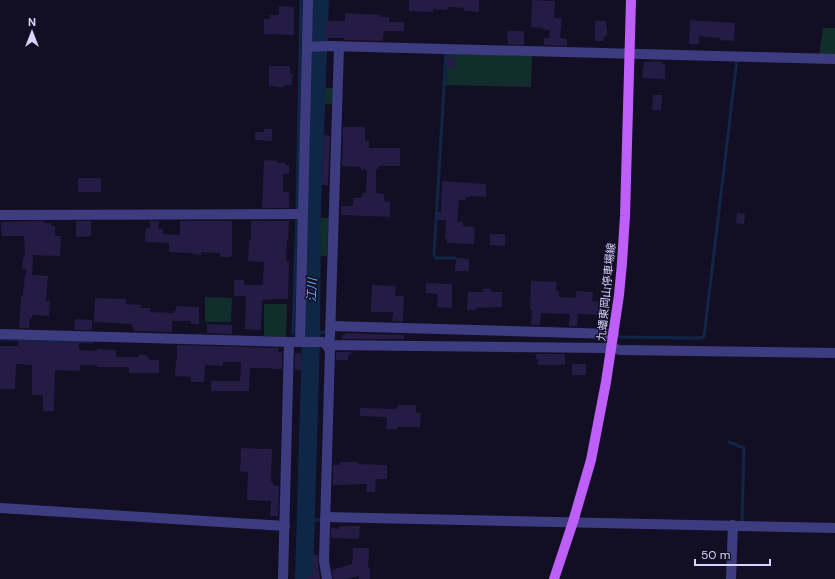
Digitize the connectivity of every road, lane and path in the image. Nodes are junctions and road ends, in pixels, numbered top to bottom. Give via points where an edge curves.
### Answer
1 (308, 0) edge
2 (631, 0) edge
3 (307, 46) junction
4 (336, 48) junction
5 (629, 54) junction
6 (835, 59) edge
7 (298, 214) junction
8 (0, 215) edge
9 (331, 330) junction
10 (0, 334) edge
11 (614, 334) junction
12 (289, 342) junction
13 (302, 342) junction
14 (324, 343) junction
15 (612, 348) junction
16 (835, 353) edge
17 (0, 508) edge
18 (325, 517) junction
19 (573, 522) junction
20 (284, 526) junction
21 (733, 528) junction
22 (835, 528) edge
23 (283, 579) edge
24 (327, 579) edge
25 (554, 579) edge
26 (732, 579) edge

1 - 3 street
2 - 5 main road, 九蟠東岡山停車場線
3 - 4 street
3 - 7 street
4 - 5 street
4 - 9 street
5 - 6 street
5 - 11 main road, 九蟠東岡山停車場線 via 625,216
7 - 8 street
7 - 13 street
9 - 11 street
9 - 14 street via 330,337
10 - 12 street
11 - 15 main road, 九蟠東岡山停車場線
12 - 13 street
12 - 20 street
13 - 14 street
14 - 15 street
14 - 18 street via 330,351
15 - 16 street
15 - 19 main road, 九蟠東岡山停車場線 via 591,460
17 - 20 street
18 - 19 street
18 - 24 street via 324,561
19 - 21 street
19 - 25 main road, 九蟠東岡山停車場線
20 - 23 street
21 - 22 street
21 - 26 street

